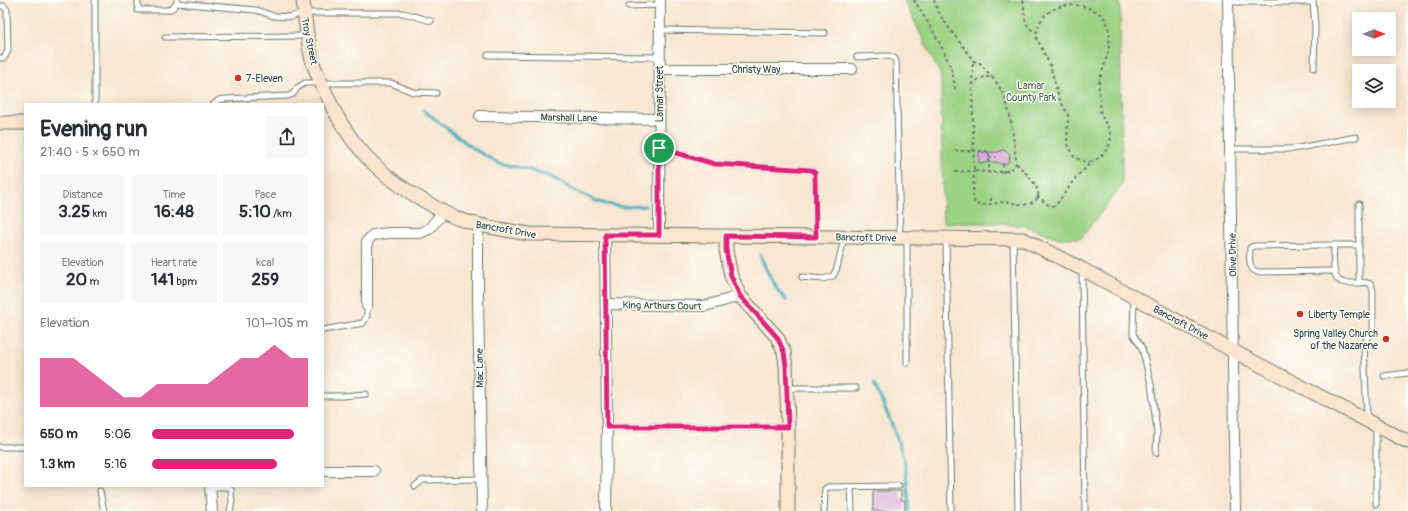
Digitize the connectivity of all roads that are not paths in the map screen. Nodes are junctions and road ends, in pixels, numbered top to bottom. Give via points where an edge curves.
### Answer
1 (95, 0) edge
2 (138, 0) edge
3 (177, 1) edge
4 (1228, 1) edge
5 (660, 3) edge
6 (0, 6) edge
7 (303, 6) edge
8 (629, 6) dead end
9 (431, 21) dead end
10 (660, 30) junction
11 (825, 33) dead end
12 (307, 36) junction
13 (165, 37) dead end
14 (488, 55) dead end
15 (660, 57) junction
16 (857, 57) dead end
17 (0, 58) edge
18 (1314, 68) dead end
19 (660, 69) junction
20 (852, 69) dead end
21 (321, 83) junction
22 (436, 92) dead end
23 (94, 103) edge
24 (215, 103) edge
25 (327, 105) edge
26 (480, 116) dead end
27 (659, 119) junction
28 (0, 123) edge
29 (24, 123) edge
30 (1356, 137) dead end
31 (659, 148) junction
32 (1230, 149) junction
33 (1359, 204) dead end
34 (443, 212) junction
35 (478, 225) junction
36 (605, 235) junction
37 (659, 235) junction
38 (726, 236) junction
39 (816, 237) junction
40 (844, 237) junction
41 (904, 238) junction
42 (946, 238) junction
43 (1013, 238) junction
44 (1334, 245) junction
45 (1359, 245) junction
46 (1082, 269) junction
47 (1334, 271) junction
48 (802, 277) dead end
49 (1359, 282) junction
50 (740, 296) junction
51 (1134, 297) junction
52 (606, 304) junction
53 (367, 306) joint
54 (324, 330) edge
55 (1233, 350) junction
56 (907, 363) dead end
57 (1408, 373) edge
58 (1384, 376) dead end
59 (787, 388) junction
60 (856, 388) dead end
61 (366, 394) dead end
62 (324, 396) edge
63 (1372, 423) junction
64 (607, 427) junction
65 (788, 427) junction
66 (1408, 442) edge
67 (0, 447) edge
68 (24, 447) edge
69 (1156, 453) dead end
70 (324, 471) edge
71 (374, 471) dead end
72 (482, 479) junction
73 (415, 486) dead end
74 (899, 486) dead end
75 (210, 487) edge
76 (228, 487) edge
77 (851, 487) junction
78 (100, 491) dead end
79 (1376, 504) dead end
80 (104, 511) edge
81 (212, 511) edge
82 (230, 511) edge
83 (482, 511) edge
84 (606, 511) edge
85 (788, 511) edge
86 (824, 511) edge
87 (852, 511) edge
88 (951, 511) edge
89 (1018, 511) edge
90 (1085, 511) edge
91 (1235, 511) edge

1 - 23 lane
2 - 3 lane via 138,10 169,10
3 - 7 lane via 256,10 274,16 290,17
4 - 18 lane via 1313,2
4 - 32 street, Olive Drive
5 - 8 lane
5 - 10 street, Lamar Street
6 - 17 lane via 7,10 8,51 4,58
7 - 9 lane via 404,13
7 - 12 main road, Troy Street
10 - 11 lane
10 - 15 street, Lamar Street
12 - 13 lane
12 - 21 main road, Troy Street
14 - 15 lane
15 - 19 street, Lamar Street
16 - 41 lane via 889,56 896,61
19 - 20 street, Christy Way
19 - 27 street, Lamar Street
21 - 22 lane via 390,84 413,92
21 - 24 lane via 305,84 288,96 225,99
21 - 25 main road, Troy Street
25 - 34 main road, Bancroft Drive via 363,154 387,177 406,192
26 - 27 street, Marshall Lane
27 - 31 street, Lamar Street
28 - 29 main road
30 - 32 lane via 1294,149
31 - 37 street, Lamar Street
31 - 39 lane via 715,164 811,170 815,173
32 - 55 street, Olive Drive
33 - 45 lane
34 - 35 main road, Bancroft Drive
34 - 53 street via 429,229 420,233 373,235 367,241
35 - 36 main road, Bancroft Drive via 529,234
35 - 72 street, Mac Lane
36 - 37 main road, Bancroft Drive
36 - 52 street
37 - 38 main road, Bancroft Drive
38 - 39 main road, Bancroft Drive
38 - 50 main road via 731,276
39 - 40 main road, Bancroft Drive
40 - 41 main road, Bancroft Drive
40 - 48 lane via 833,276 823,279
41 - 42 main road, Bancroft Drive
41 - 56 lane
42 - 43 main road, Bancroft Drive
42 - 88 lane
43 - 46 main road, Bancroft Drive via 1024,239
43 - 89 lane
44 - 45 lane
44 - 47 lane
44 - 47 lane via 1250,248 1250,267 1257,272
45 - 49 lane
46 - 51 main road, Bancroft Drive
46 - 90 lane
47 - 49 lane via 1335,277 1340,281
49 - 63 lane via 1371,284 1373,291 1374,330 1364,344
50 - 52 street, King Arthurs Court via 705,306
50 - 59 main road via 778,338 784,352
51 - 55 main road, Bancroft Drive
51 - 69 lane via 1133,334 1142,348 1151,384
52 - 64 street
53 - 54 lane via 367,316 363,323
55 - 63 main road, Bancroft Drive
55 - 91 street, Olive Drive
57 - 58 lane
59 - 60 lane
59 - 65 main road
61 - 62 lane
63 - 66 main road, Bancroft Drive
63 - 79 lane
64 - 65 lane
64 - 84 street
65 - 85 main road
67 - 68 lane
70 - 71 street
72 - 73 lane via 423,480
72 - 83 street, Mac Lane
74 - 77 lane
75 - 81 street
76 - 82 lane via 231,489
77 - 86 lane via 825,489
77 - 87 lane
78 - 80 lane

